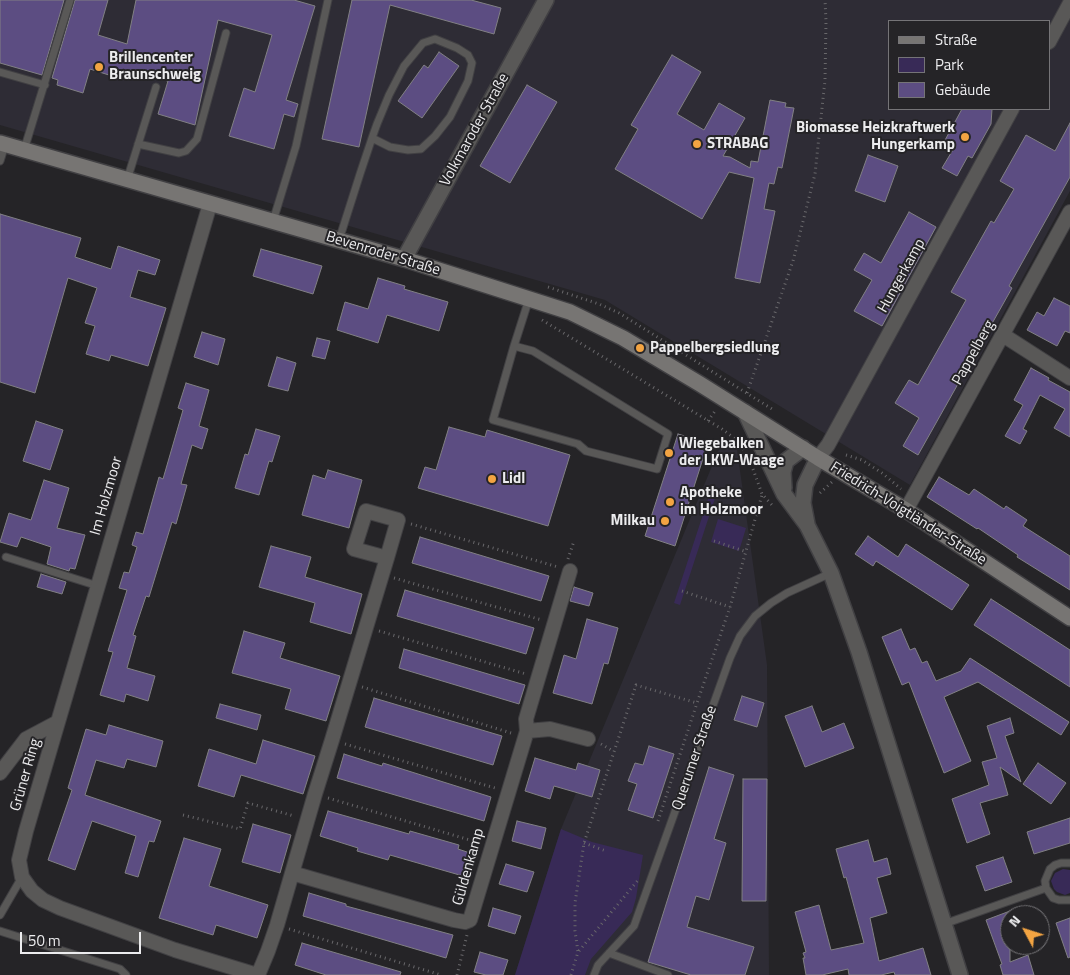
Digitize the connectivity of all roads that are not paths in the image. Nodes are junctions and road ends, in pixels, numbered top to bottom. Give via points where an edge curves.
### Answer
1 (70, 0) edge
2 (328, 0) edge
3 (546, 0) edge
4 (1070, 3) edge
5 (226, 33) dead end
6 (1050, 40) edge
7 (0, 72) edge
8 (45, 85) junction
9 (156, 87) dead end
10 (1011, 110) edge
11 (372, 138) junction
12 (3, 144) edge
13 (138, 144) junction
14 (24, 150) junction
15 (0, 161) edge
16 (127, 180) junction
17 (210, 204) junction
18 (1070, 212) edge
19 (272, 222) junction
20 (339, 241) junction
21 (404, 259) junction
22 (527, 306) junction
23 (1003, 335) junction
24 (514, 346) junction
25 (1070, 378) edge
26 (745, 412) junction
27 (803, 448) junction
28 (818, 458) junction
29 (784, 494) junction
30 (909, 505) junction
31 (807, 525) junction
32 (6, 557) dead end
33 (387, 558) junction
34 (570, 571) road end
35 (831, 573) junction
36 (98, 586) junction
37 (1070, 618) edge
38 (58, 722) junction
39 (526, 734) junction
40 (588, 739) dead end
41 (0, 774) edge
42 (1070, 863) edge
43 (292, 872) junction
44 (22, 878) junction
45 (1046, 888) junction
46 (1070, 900) edge
47 (0, 915) edge
48 (944, 924) junction
49 (0, 931) edge
50 (609, 953) junction
51 (126, 975) edge
52 (257, 975) edge
53 (594, 975) edge
54 (668, 975) edge
55 (960, 975) edge

1 - 8 lane
2 - 19 lane via 296,146
3 - 21 street, Volkmaroder Straße
4 - 6 street
5 - 13 lane via 197,139 186,151 179,153
7 - 8 lane
8 - 14 lane
9 - 13 lane
10 - 28 street, Hungerkamp
11 - 11 lane via 400,74 423,43 435,39 468,55 472,63 450,117 421,150 390,147
11 - 20 lane
12 - 14 main road, Bevenroder Straße
12 - 15 lane
13 - 16 lane
14 - 16 main road, Bevenroder Straße
16 - 17 main road, Bevenroder Straße
17 - 19 main road, Bevenroder Straße
17 - 36 street, Im Holzmoor
18 - 23 street, Pappelberg
19 - 20 main road, Bevenroder Straße
20 - 21 main road, Bevenroder Straße
21 - 22 main road, Bevenroder Straße
22 - 24 lane
22 - 26 main road, Bevenroder Straße via 570,312 623,338
23 - 25 street
23 - 30 street, Pappelberg
24 - 24 lane via 493,420 578,444 586,451 657,469 668,434 533,351
26 - 27 main road, Friedrich-Voigtländer-Straße
26 - 29 street
27 - 28 main road, Friedrich-Voigtländer-Straße
27 - 29 street via 786,461
28 - 30 main road, Friedrich-Voigtländer-Straße
28 - 31 street via 805,485
29 - 31 street
30 - 37 main road, Friedrich-Voigtländer-Straße
31 - 35 street
32 - 36 lane
33 - 33 street via 398,520 366,511 354,549
33 - 43 street
34 - 39 street, Güldenkamp via 526,719
35 - 48 street
35 - 50 lane, Querumer Straße via 771,604 755,616 740,636 634,926
36 - 38 street, Im Holzmoor
38 - 41 street via 26,739
38 - 44 street, Grüner Ring via 19,860
39 - 40 street via 550,729
39 - 43 street, Güldenkamp via 470,920 454,920
42 - 45 lane via 1061,862 1050,869
43 - 52 street via 277,925
44 - 47 lane
44 - 52 street via 43,900 60,908 175,950
45 - 46 lane via 1053,898
45 - 48 lane
48 - 55 street
49 - 51 lane via 120,969
50 - 53 lane, Querumer Straße
50 - 54 lane

